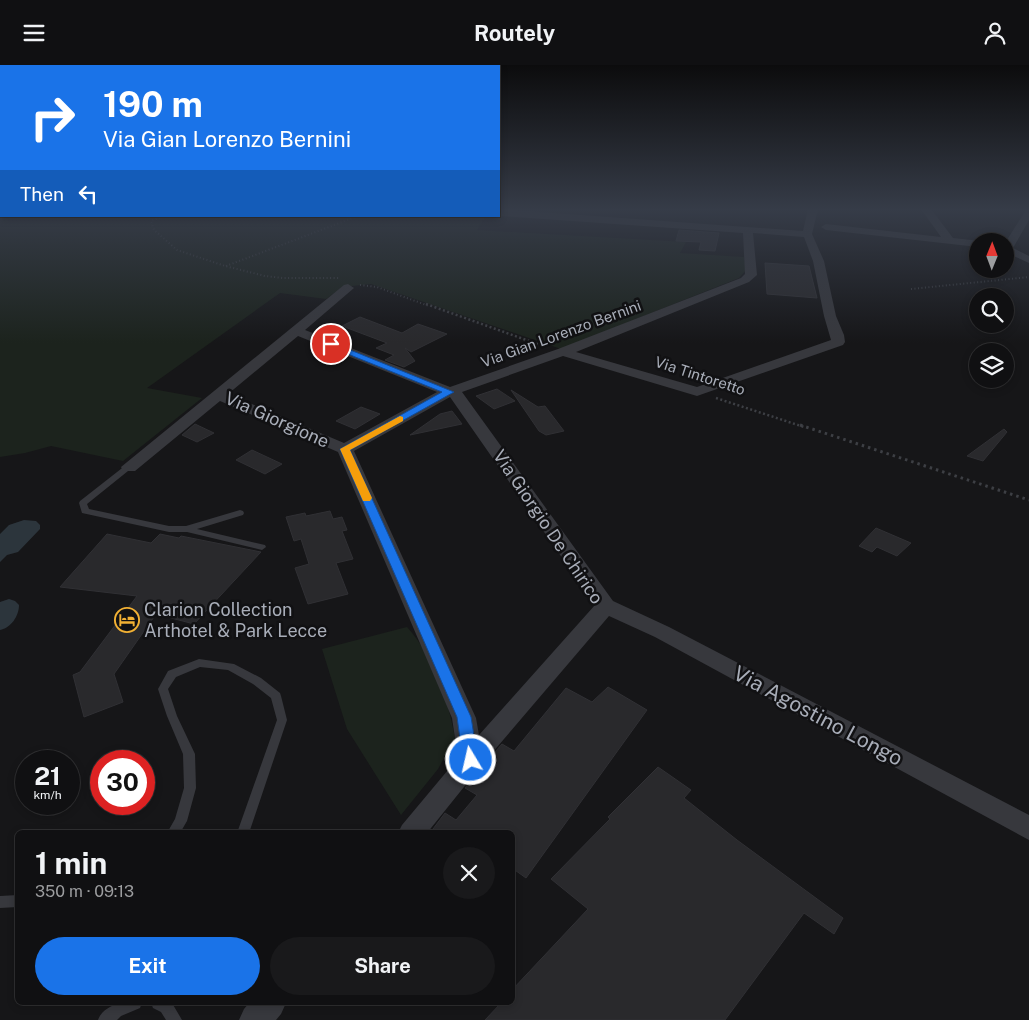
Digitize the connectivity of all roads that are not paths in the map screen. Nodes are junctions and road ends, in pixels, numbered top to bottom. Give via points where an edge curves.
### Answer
1 (751, 254) edge
2 (816, 254) edge
3 (352, 284) road end
4 (297, 331) junction
5 (563, 352) junction
6 (449, 392) junction
7 (218, 395) junction
8 (345, 449) junction
9 (129, 467) joint
10 (240, 513) dead end
11 (187, 529) junction
12 (262, 547) dead end
13 (606, 606) junction
14 (471, 760) junction
15 (1029, 828) edge
16 (175, 830) edge
17 (244, 830) edge
18 (413, 830) edge
19 (15, 901) edge
20 (0, 902) edge
21 (127, 1005) edge
22 (162, 1005) edge
23 (268, 1005) edge
24 (105, 1020) edge
25 (175, 1020) edge
26 (255, 1020) edge

1 - 5 street, Via Gian Lorenzo Bernini via 751,275 745,280
2 - 5 street, Via Tintoretto via 830,318 839,335 838,342 697,392
3 - 4 street, Via Giorgione
4 - 6 street, Via Giorgio De Chirico
4 - 7 street, Via Giorgione
5 - 6 street, Via Gian Lorenzo Bernini
6 - 8 street, Via Gian Lorenzo Bernini
6 - 13 street, Via Giorgio De Chirico via 458,395
7 - 8 street, Via Giorgione
7 - 9 street
8 - 14 street, Via Giorgione via 464,717
9 - 11 lane via 82,503 85,511 169,529
10 - 11 lane
11 - 12 lane
13 - 14 street, Via Giorgio De Chirico
13 - 15 street, Via Agostino Longo via 662,632
14 - 18 street, Via Giorgio De Chirico
16 - 17 lane via 181,821 190,788 189,755 163,689 172,674 200,663 230,667 257,681 276,696 282,720
19 - 20 lane
21 - 24 lane
22 - 25 lane
23 - 26 street

